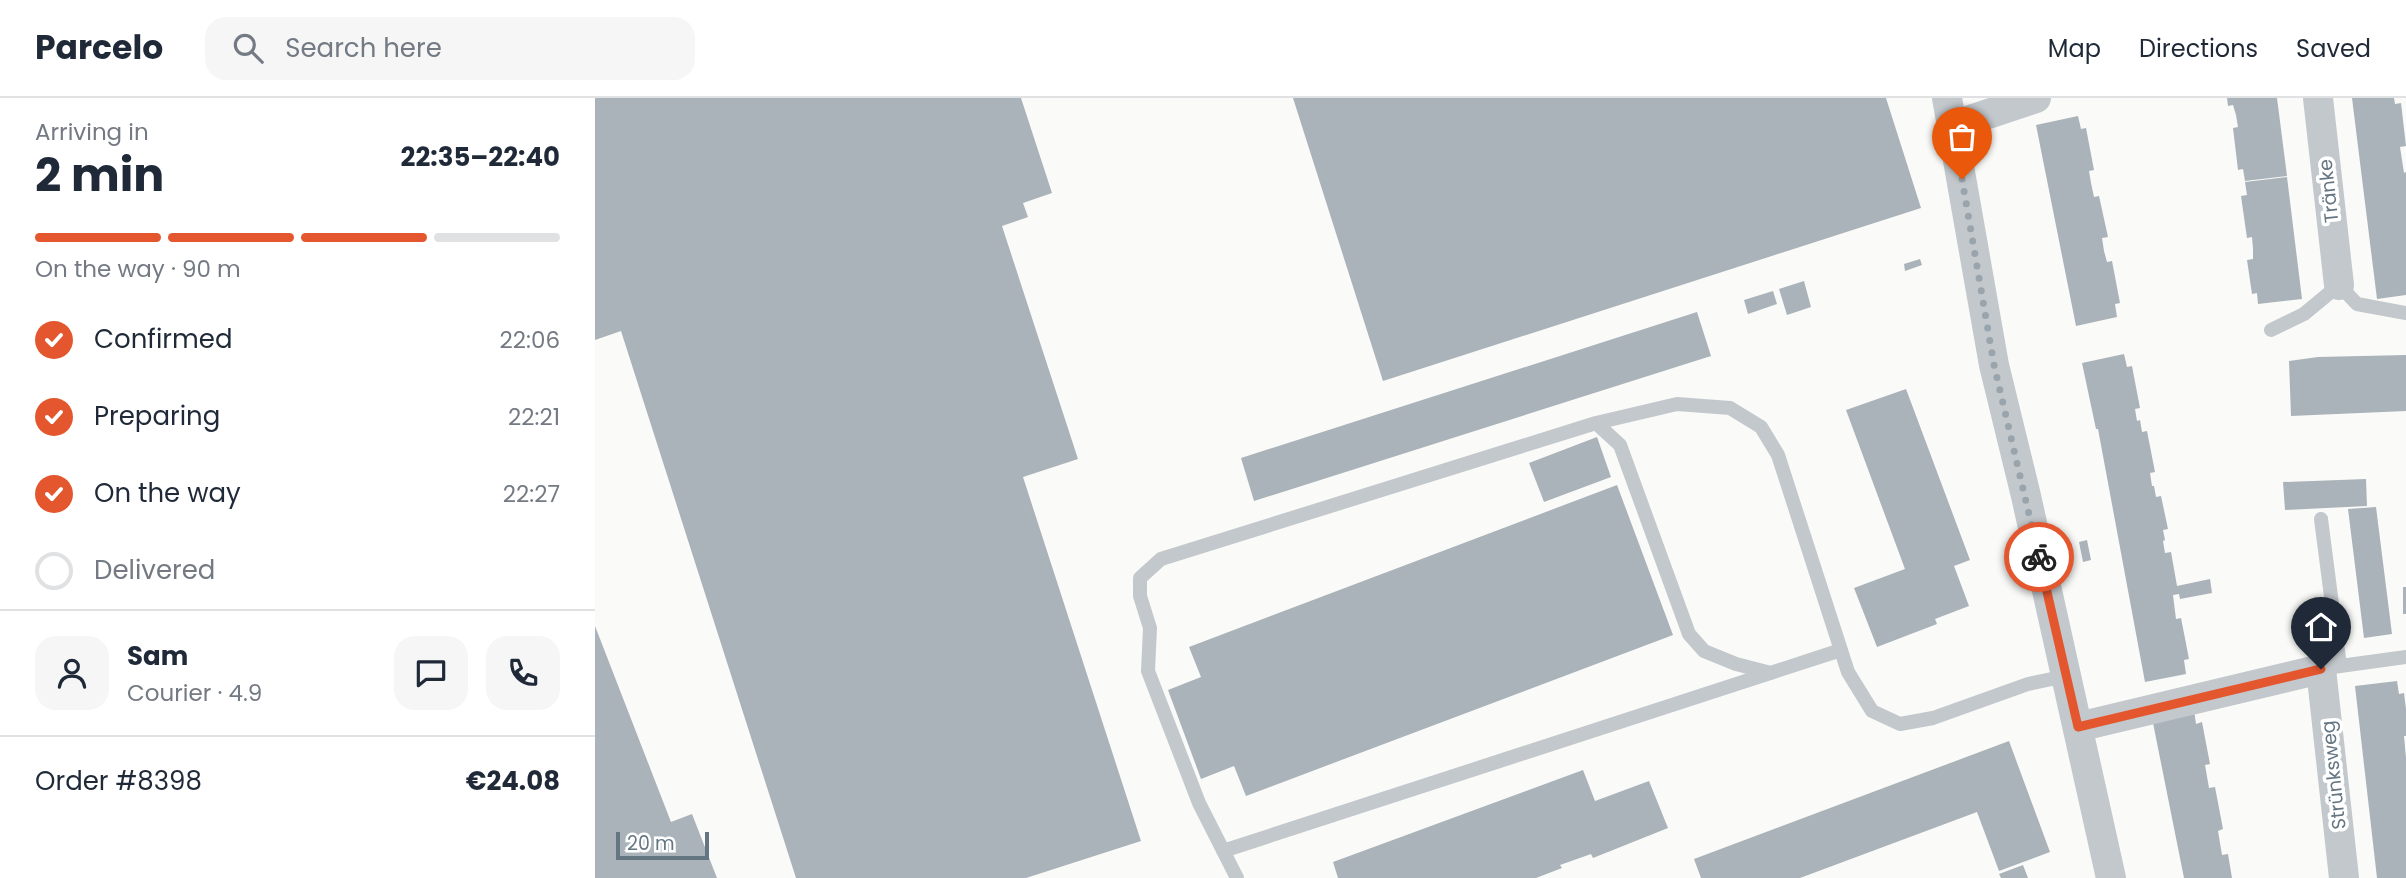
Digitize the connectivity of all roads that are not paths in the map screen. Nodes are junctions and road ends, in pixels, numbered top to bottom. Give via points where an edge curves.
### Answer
1 (2036, 98) edge
2 (2318, 98) edge
3 (1950, 112) edge
4 (2339, 285) junction
5 (2406, 313) edge
6 (2271, 330) dead end
7 (1596, 423) junction
8 (2321, 519) dead end
9 (1841, 650) junction
10 (2406, 657) edge
11 (2331, 668) junction
12 (1771, 673) junction
13 (2066, 676) junction
14 (2078, 727) junction
15 (1223, 851) junction
16 (1237, 878) edge
17 (2111, 878) edge
18 (2344, 878) edge

1 - 3 street
2 - 4 street, Tränke
3 - 13 street via 1994,365
4 - 5 lane via 2357,304
4 - 6 lane via 2304,314
7 - 9 lane via 1678,404 1730,408 1761,427 1778,455
7 - 12 lane via 1620,445 1689,634 1704,651
7 - 15 lane via 1161,559 1140,578 1140,596 1150,628 1148,671 1199,803
8 - 11 lane
9 - 12 lane
9 - 13 lane via 1848,672 1872,711 1900,723 1933,718 2028,684
10 - 11 lane
11 - 14 street
11 - 18 street, Strünksweg
12 - 15 lane
13 - 14 street
14 - 17 street
15 - 16 lane

